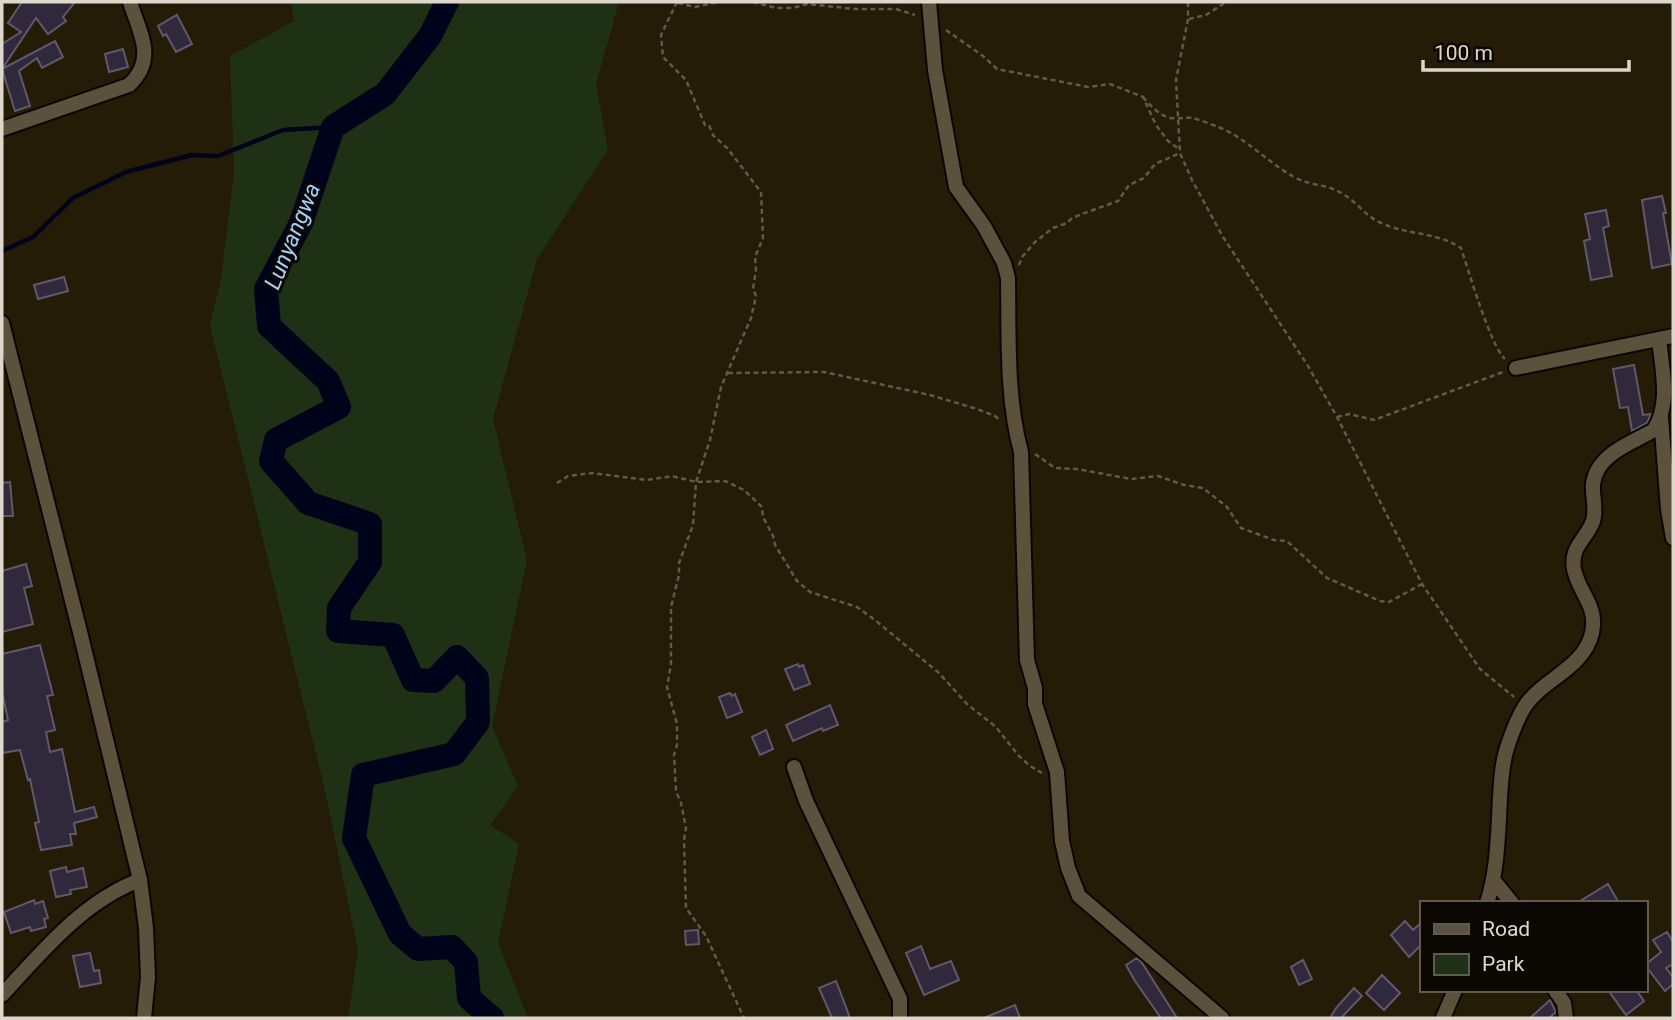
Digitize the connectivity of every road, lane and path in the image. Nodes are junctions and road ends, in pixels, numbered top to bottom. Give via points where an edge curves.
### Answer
1 (130, 2) edge
2 (676, 2) edge
3 (719, 2) edge
4 (753, 2) edge
5 (929, 2) edge
6 (1188, 2) edge
7 (1226, 2) edge
8 (1188, 19) junction
9 (931, 20) junction
10 (1143, 97) junction
11 (1179, 117) junction
12 (2, 129) edge
13 (1180, 152) junction
14 (1008, 278) junction
15 (2, 323) edge
16 (1666, 337) edge
17 (6, 353) edge
18 (1516, 368) junction
19 (728, 373) junction
20 (1661, 416) junction
21 (1337, 417) junction
22 (1017, 435) junction
23 (696, 482) junction
24 (557, 483) dead end
25 (1673, 538) edge
26 (1422, 584) junction
27 (1525, 706) junction
28 (794, 767) dead end
29 (1059, 786) junction
30 (140, 880) junction
31 (1494, 881) junction
32 (1488, 901) edge
33 (1510, 901) edge
34 (4, 988) edge
35 (1454, 992) edge
36 (1556, 992) edge
37 (144, 1018) edge
38 (744, 1018) edge
39 (900, 1018) edge
40 (1222, 1018) edge
41 (1443, 1018) edge
42 (1566, 1018) edge

1 - 12 street via 145,53 139,75 128,85
2 - 3 path via 695,7
2 - 19 path via 661,35 663,57 685,80 705,125 761,192 756,296
4 - 9 path via 784,8 807,4 897,9
5 - 9 street
6 - 8 path
7 - 8 path via 1206,15
8 - 11 path via 1177,79
9 - 10 path via 996,69 1088,87 1110,84
9 - 14 street via 935,70 957,187 984,226
10 - 11 path via 1166,117
10 - 13 path via 1162,133
11 - 13 path
11 - 18 path via 1196,118 1246,141 1292,176 1345,194 1379,223 1449,240 1461,248 1501,355
13 - 14 path via 1154,164 1144,178 1129,184 1118,201 1053,228 1035,242 1022,257 1017,273
13 - 21 path via 1223,237
14 - 22 street
15 - 17 street
16 - 18 street
16 - 20 street
17 - 30 street
18 - 21 path via 1374,420 1349,414
19 - 22 path via 824,372 930,395 995,416
19 - 23 path
20 - 25 street
20 - 27 street via 1654,430 1605,459 1597,469 1593,520 1573,564 1576,582 1592,607 1592,636 1584,652
21 - 26 path
22 - 26 path via 1055,468 1130,479 1158,476 1203,488 1227,507 1241,528 1287,541 1327,578 1380,601 1389,602
22 - 29 street via 1027,660
23 - 24 path via 672,476 647,480 592,473 568,476
23 - 29 path via 725,481 756,499 775,545 797,581 810,592 857,607 875,620 989,719 1030,766
23 - 38 path via 693,525 679,563 671,607 667,687 677,724 676,791 686,828 686,908 706,936
26 - 27 path via 1480,669
27 - 31 street via 1507,747
28 - 39 street via 900,999
29 - 40 street via 1062,841 1079,896
30 - 34 street via 84,911
30 - 37 street via 148,977
31 - 32 street
31 - 33 street
35 - 41 street
36 - 42 street

